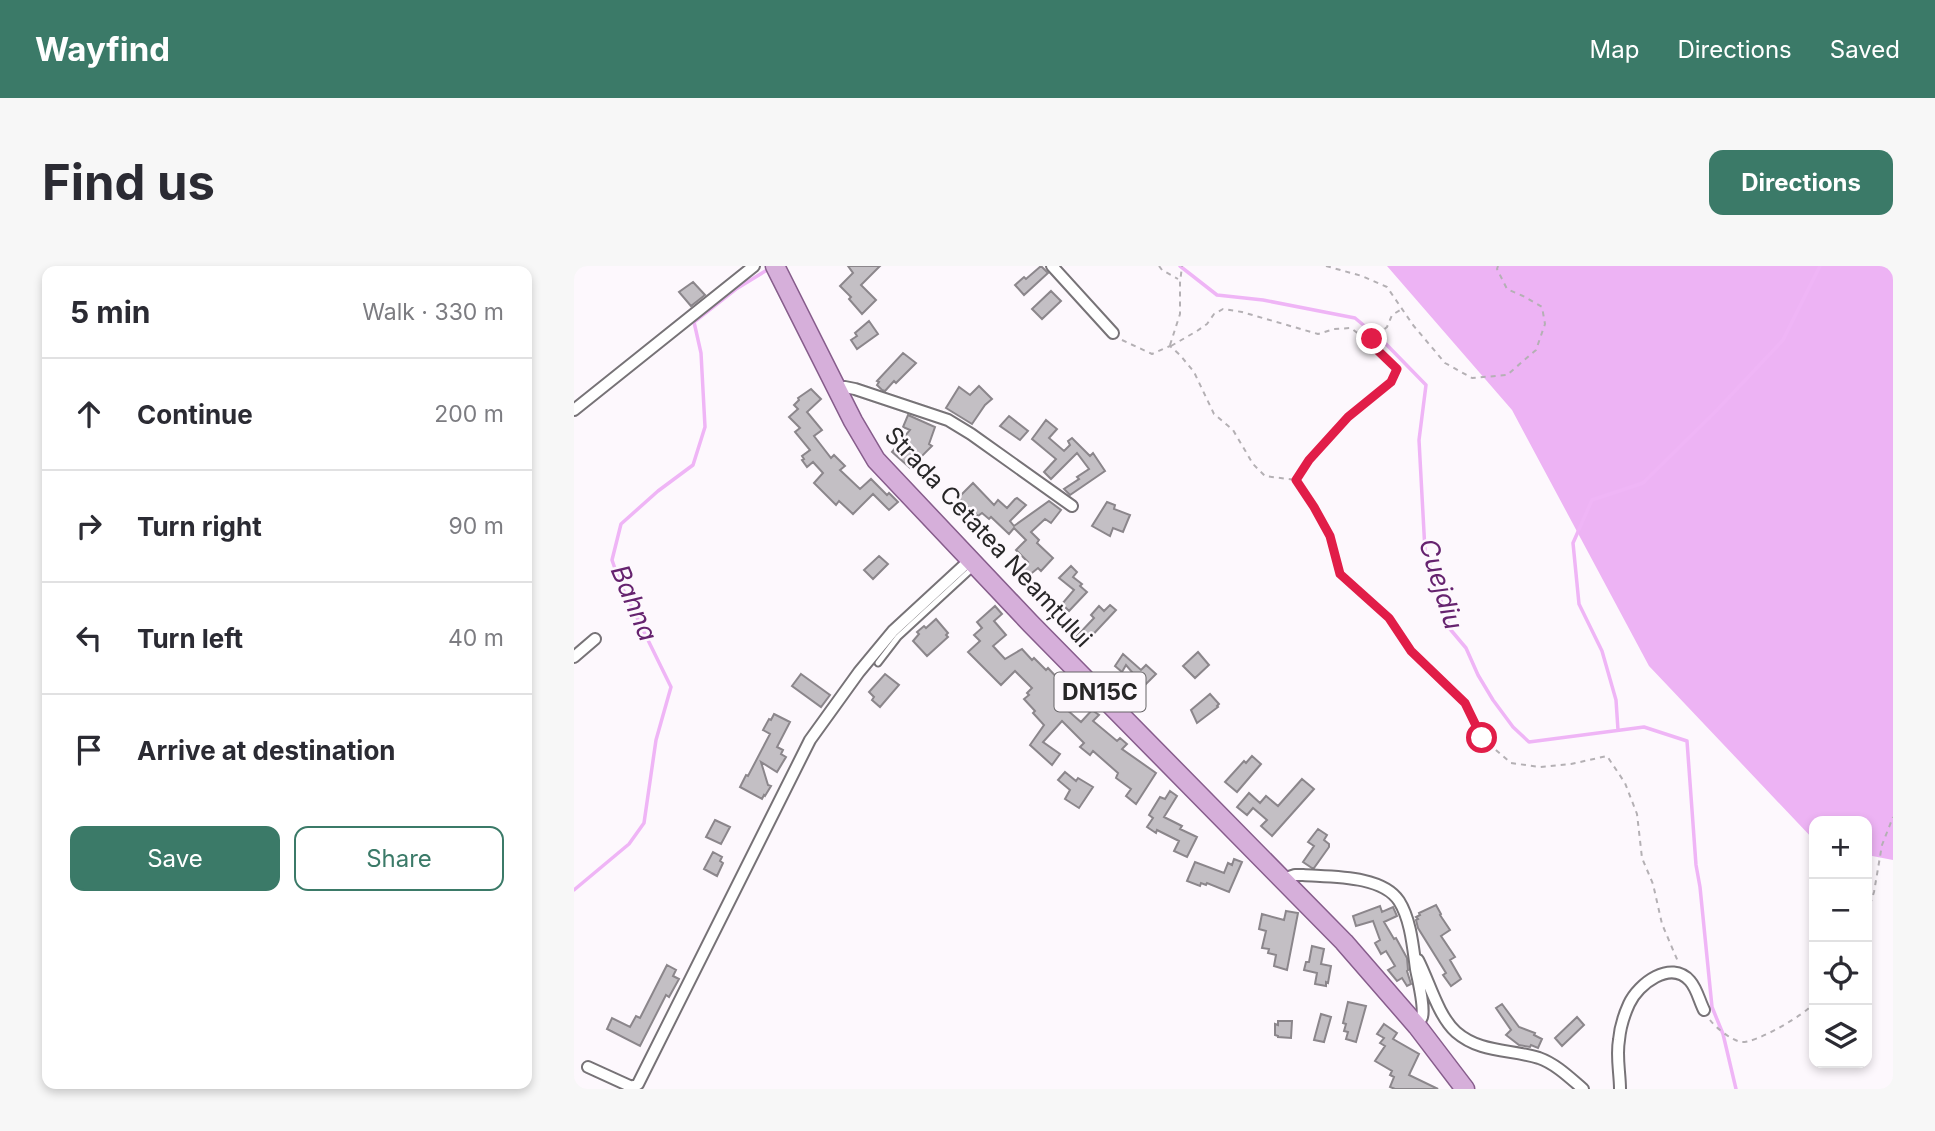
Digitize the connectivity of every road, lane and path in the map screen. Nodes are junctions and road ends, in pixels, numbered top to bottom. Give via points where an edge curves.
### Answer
1 (754, 266) edge
2 (775, 266) edge
3 (1052, 266) edge
4 (1159, 266) edge
5 (1182, 266) edge
6 (1326, 266) edge
7 (1498, 266) edge
8 (1180, 279) junction
9 (1402, 309) junction
10 (1113, 333) joint
11 (1370, 340) junction
12 (1170, 346) junction
13 (836, 388) junction
14 (574, 410) edge
15 (1296, 480) junction
16 (1072, 506) dead end
17 (973, 563) junction
18 (595, 639) dead end
19 (574, 657) edge
20 (878, 663) dead end
21 (1893, 817) edge
22 (1283, 879) junction
23 (1872, 898) edge
24 (1413, 949) junction
25 (1684, 976) junction
26 (1812, 1005) edge
27 (1704, 1010) joint
28 (1417, 1026) junction
29 (588, 1066) dead end
30 (1465, 1089) edge
31 (1584, 1089) edge
32 (1620, 1089) edge

1 - 14 street
2 - 13 main road, Strada Cetatea Neamțului / DN15C
3 - 10 street
4 - 8 path
5 - 8 path
6 - 9 path via 1387,287
7 - 9 path via 1507,289 1542,307 1545,324 1536,350 1507,375 1472,378 1445,363
8 - 12 path via 1180,314
9 - 11 path
10 - 12 path via 1152,354
11 - 12 path via 1351,328 1318,334 1223,309 1208,324
11 - 15 path via 1397,369 1391,382 1348,417
12 - 15 path via 1194,372 1214,414 1233,430 1253,464 1265,476
13 - 16 street via 855,389 948,421
13 - 17 main road, Strada Cetatea Neamțului / DN15C via 876,460
15 - 25 path via 1330,536 1340,574 1389,618 1411,651 1465,703 1482,738 1511,763 1540,767 1606,756 1625,782 1637,814 1642,858
17 - 20 lane
17 - 22 main road, Strada Cetatea Neamțului / DN15C
17 - 29 street via 892,631 810,740 638,1084 632,1087
18 - 19 street
21 - 23 path via 1882,845
22 - 24 street via 1303,874 1378,885 1398,900
22 - 28 main road, Strada Cetatea Neamțului / DN15C
24 - 28 street via 1423,1015
24 - 31 street via 1455,1031 1476,1045 1539,1058
25 - 27 street
25 - 32 street via 1675,972 1651,979 1630,1002 1619,1040
26 - 27 path via 1804,1014 1742,1042 1714,1026
28 - 30 main road, Strada Cetatea Neamțului / DN15C

